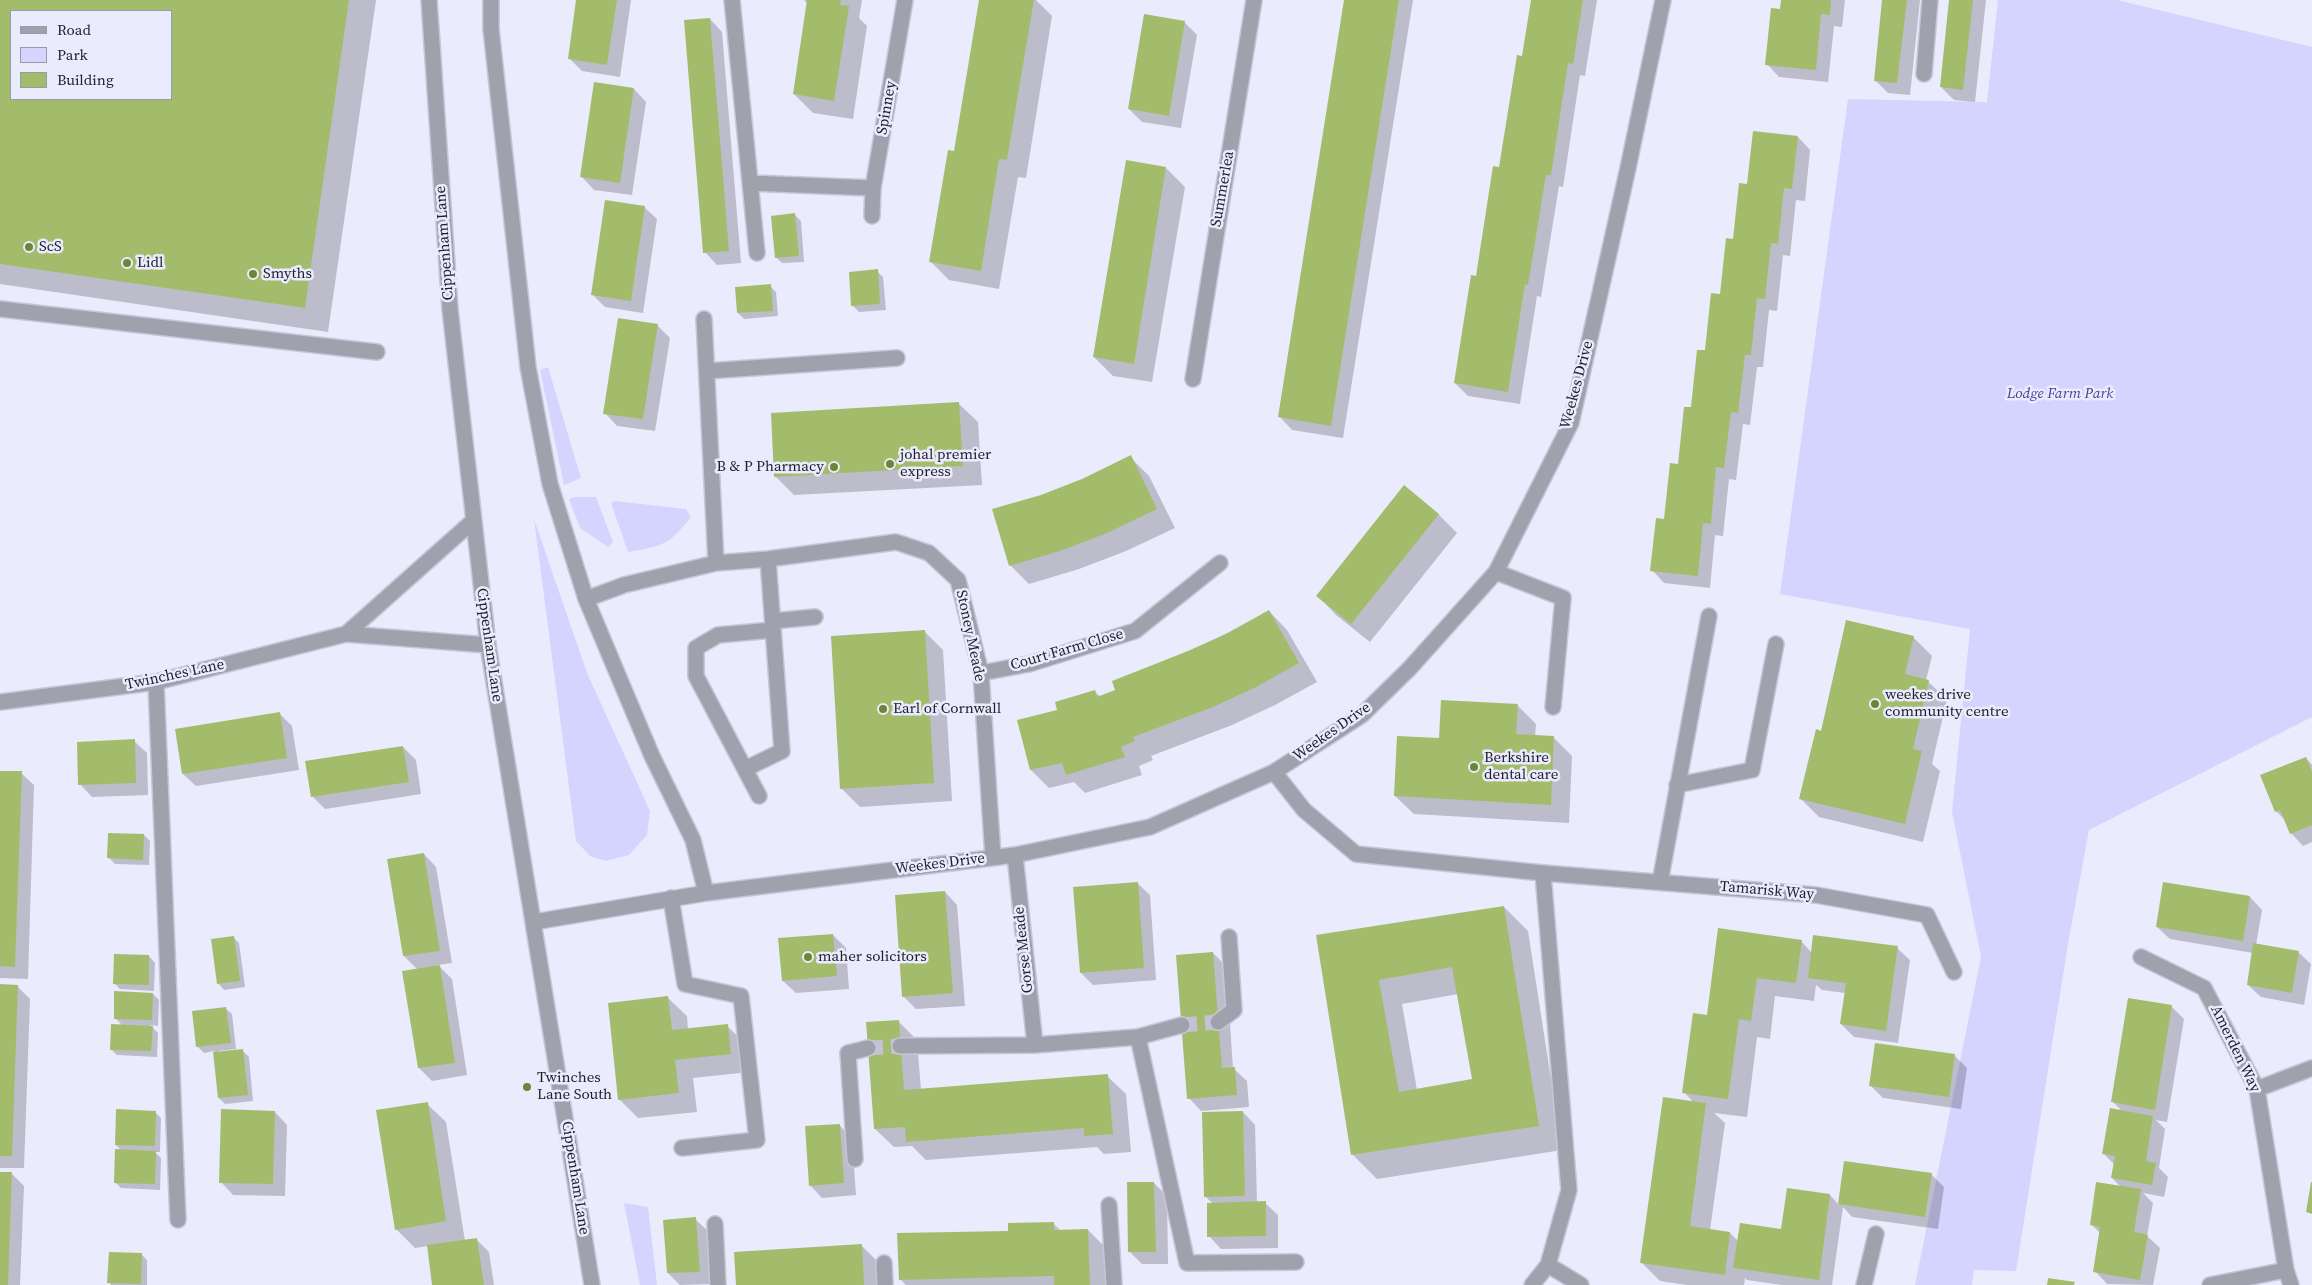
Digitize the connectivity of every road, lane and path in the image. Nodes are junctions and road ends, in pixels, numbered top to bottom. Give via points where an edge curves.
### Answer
1 (429, 0) edge
2 (490, 0) edge
3 (732, 0) edge
4 (905, 0) edge
5 (1254, 0) edge
6 (1663, 0) edge
7 (1930, 0) edge
8 (1924, 74) dead end
9 (750, 183) junction
10 (873, 188) junction
11 (872, 216) dead end
12 (756, 253) dead end
13 (0, 309) edge
14 (704, 319) dead end
15 (377, 352) dead end
16 (897, 358) dead end
17 (707, 371) junction
18 (1193, 379) dead end
19 (473, 521) junction
20 (768, 559) junction
21 (716, 563) junction
22 (1220, 563) dead end
23 (1496, 572) junction
24 (586, 599) junction
25 (815, 616) dead end
26 (1709, 616) dead end
27 (773, 626) junction
28 (346, 634) junction
29 (1776, 644) dead end
30 (488, 645) junction
31 (981, 672) junction
32 (156, 682) junction
33 (0, 702) edge
34 (1553, 707) dead end
35 (745, 769) junction
36 (1274, 772) junction
37 (1677, 785) junction
38 (759, 796) dead end
39 (1015, 855) junction
40 (994, 857) junction
41 (1543, 873) junction
42 (1660, 882) junction
43 (706, 893) junction
44 (671, 898) junction
45 (534, 922) junction
46 (1229, 937) dead end
47 (2141, 957) dead end
48 (1954, 972) dead end
49 (1218, 1022) tunnel mouth
50 (1182, 1024) tunnel mouth
51 (1138, 1038) junction
52 (1035, 1045) junction
53 (900, 1046) tunnel mouth
54 (868, 1048) tunnel mouth
55 (2312, 1068) edge
56 (2257, 1089) junction
57 (682, 1148) dead end
58 (855, 1159) dead end
59 (1109, 1205) dead end
60 (178, 1220) dead end
61 (715, 1224) dead end
62 (1876, 1234) dead end
63 (884, 1262) dead end
64 (1296, 1262) dead end
65 (1548, 1265) junction
66 (2286, 1270) junction
67 (592, 1285) edge
68 (718, 1285) edge
69 (885, 1285) edge
70 (1114, 1285) edge
71 (1532, 1285) edge
72 (1581, 1285) edge
73 (1864, 1285) edge
74 (2210, 1285) edge
75 (2292, 1285) edge

1 - 19 street, Cippenham Lane via 450,309
2 - 24 street via 528,367 550,484
3 - 9 street
4 - 10 street, Spinney
5 - 18 street, Summerlea
6 - 23 street, Weekes Drive via 1571,423
7 - 8 street
9 - 10 street
9 - 12 street
10 - 11 street, Spinney
13 - 15 street
14 - 17 street
16 - 17 street
17 - 21 street
19 - 28 street, Twinches Lane
19 - 30 street, Cippenham Lane
20 - 21 street, Stoney Meade
20 - 27 street
20 - 31 street, Stoney Meade via 896,542 928,553 958,580
21 - 24 street, Stoney Meade via 624,585
22 - 31 street, Court Farm Close via 1135,631 1029,664
23 - 34 street via 1563,598
23 - 36 street, Weekes Drive via 1410,668 1362,715
24 - 43 street via 652,756 693,840
25 - 27 street
26 - 37 street
27 - 35 street via 782,751
27 - 35 street via 718,635 696,648 696,676
28 - 30 street, Twinches Lane
28 - 32 street, Twinches Lane
29 - 37 street via 1752,770
30 - 45 street, Cippenham Lane
31 - 40 street, Stoney Meade
32 - 33 street, Twinches Lane
32 - 60 street
35 - 38 street
36 - 39 street, Weekes Drive via 1150,827
36 - 41 street, Tamarisk Way via 1304,810 1356,854
37 - 42 street
39 - 40 street, Weekes Drive
39 - 52 street, Gorse Meade
40 - 43 street, Weekes Drive
41 - 42 street, Tamarisk Way
41 - 65 street via 1569,1190
42 - 48 street, Tamarisk Way via 1816,895 1927,915
43 - 44 street, Weekes Drive
44 - 45 street, Weekes Drive
44 - 57 street via 685,984 741,996 757,1140
45 - 67 street, Cippenham Lane
46 - 49 street via 1234,1010
47 - 56 street, Amerden Way via 2204,988
50 - 51 street
51 - 52 street
51 - 64 street via 1187,1263
52 - 53 street
54 - 58 street via 848,1053
55 - 56 street
56 - 66 street, Amerden Way
59 - 70 street
61 - 68 street
62 - 73 street
63 - 69 street
65 - 71 street
65 - 72 street
66 - 74 street
66 - 75 street, Amerden Way

